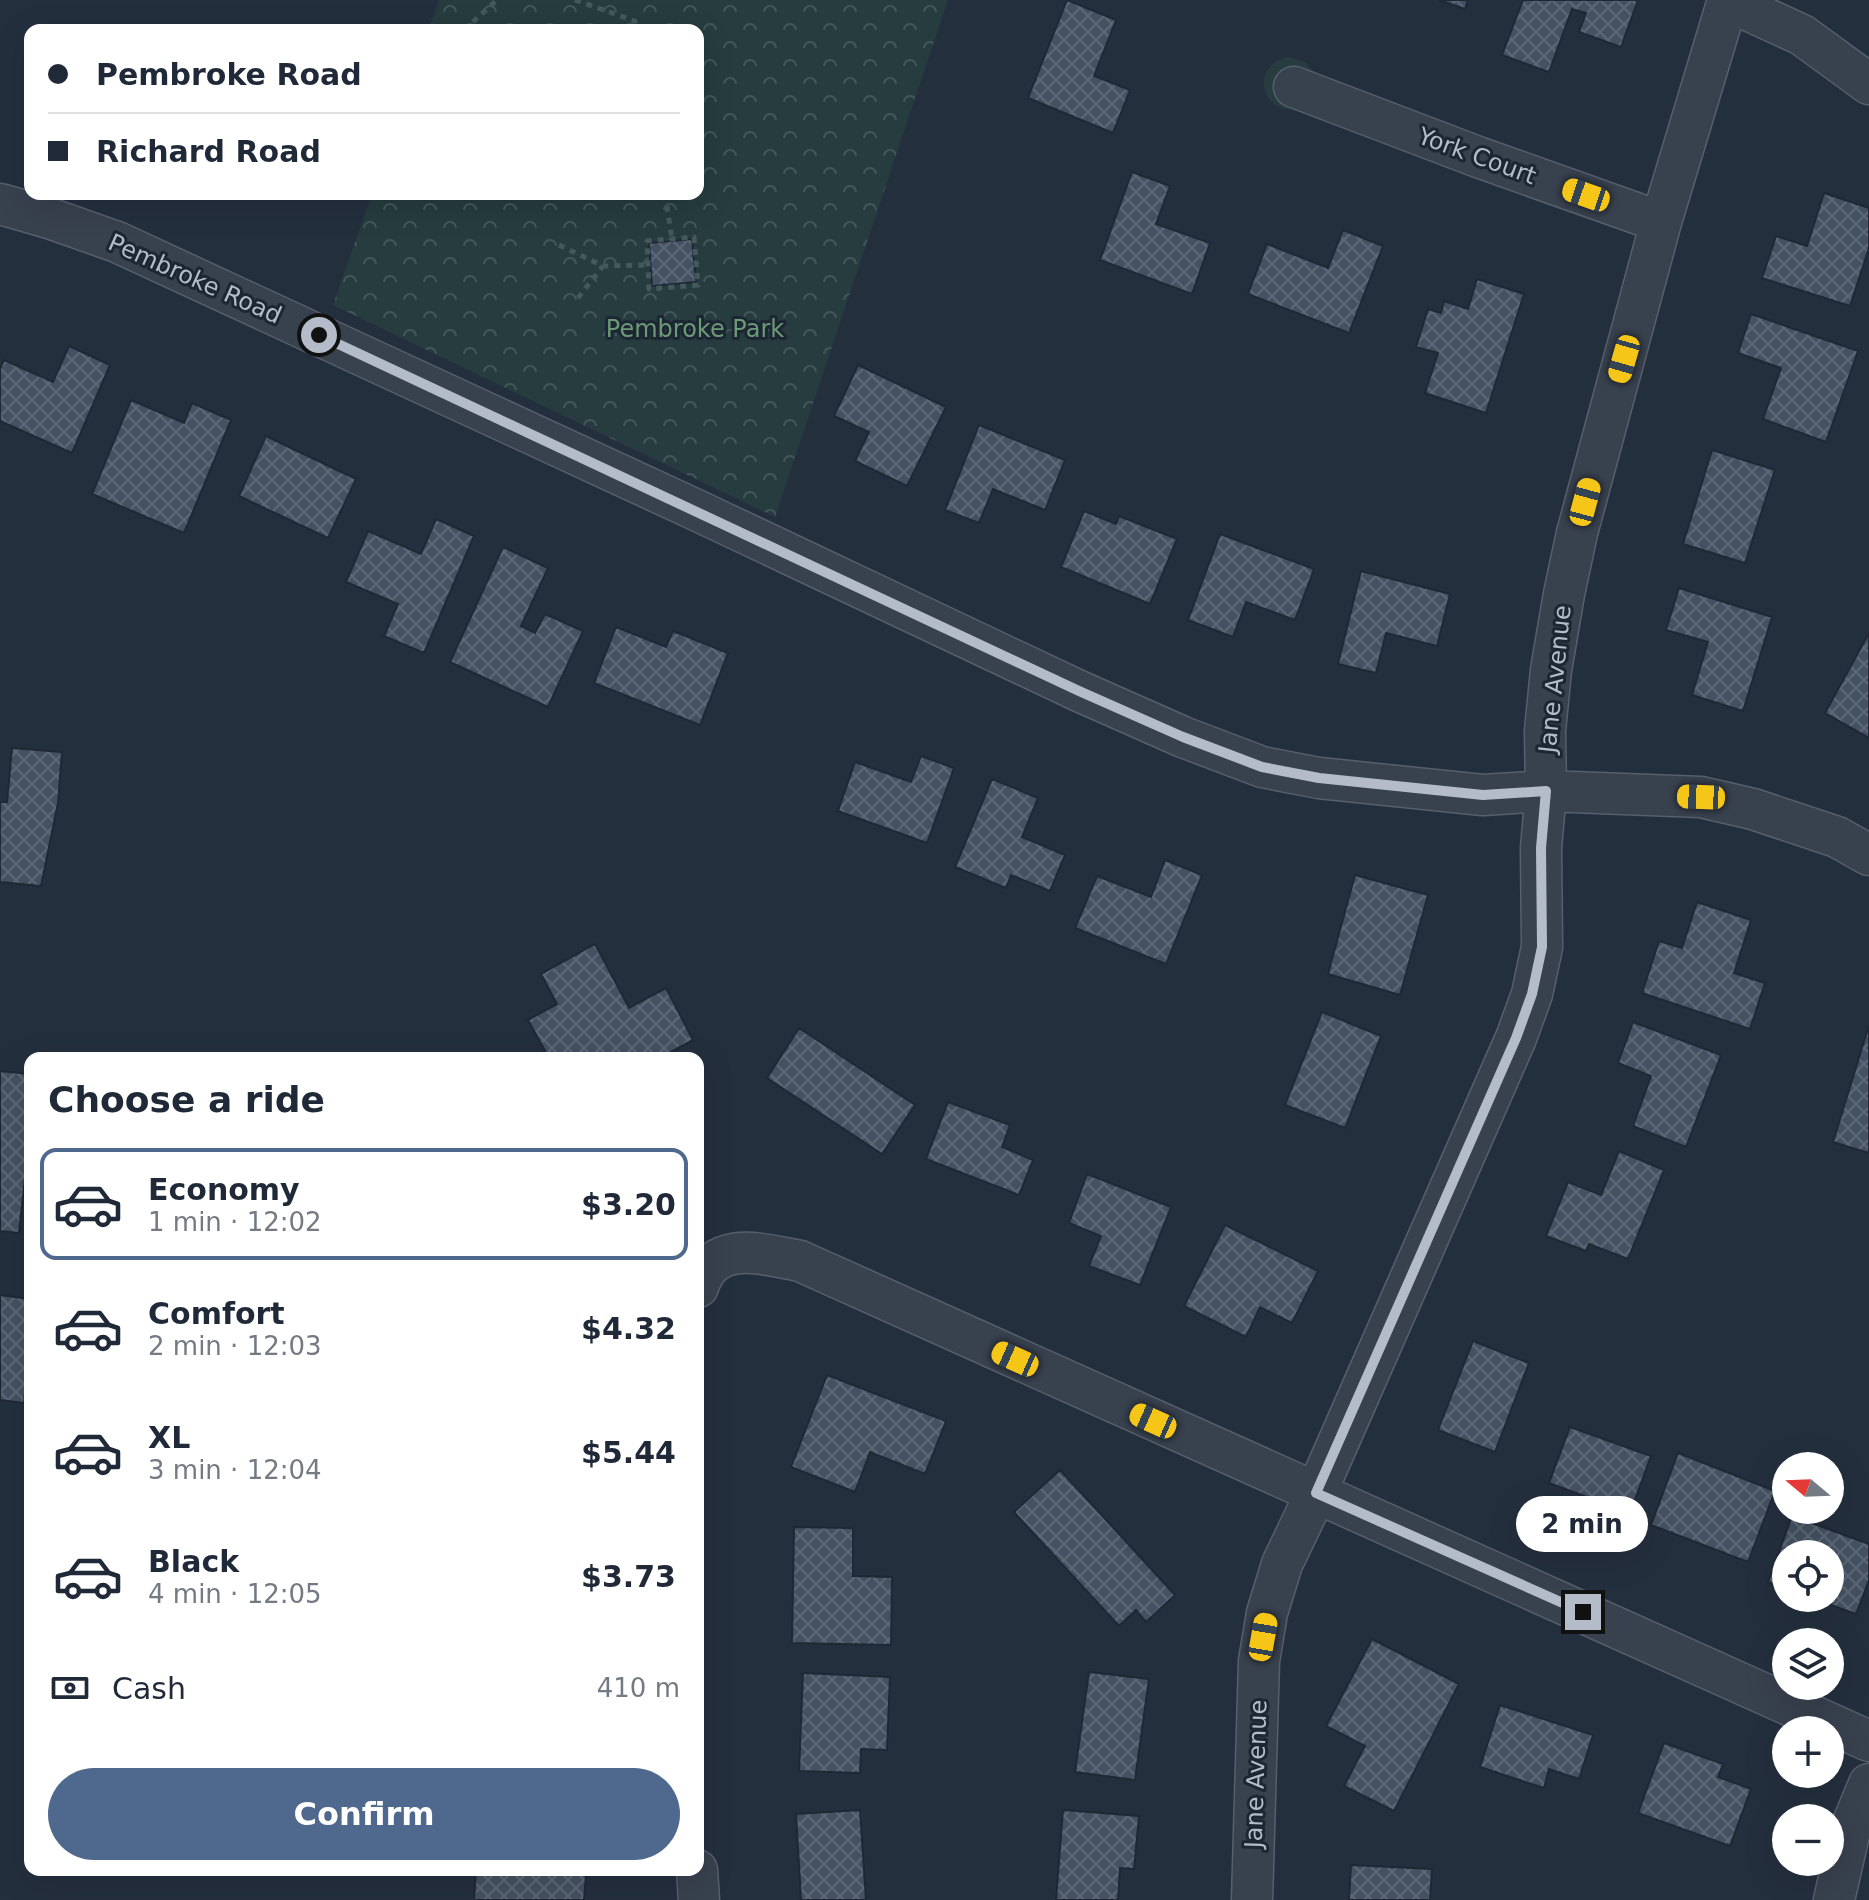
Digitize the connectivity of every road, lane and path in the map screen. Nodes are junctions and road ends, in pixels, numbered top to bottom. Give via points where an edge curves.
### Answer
1 (497, 0) edge
2 (575, 0) edge
3 (1728, 0) edge
4 (471, 24) edge
5 (635, 24) edge
6 (1869, 84) edge
7 (1294, 87) dead end
8 (666, 200) edge
9 (0, 204) edge
10 (1661, 222) junction
11 (672, 239) junction
12 (559, 245) dead end
13 (648, 265) junction
14 (603, 266) junction
15 (578, 298) dead end
16 (1546, 791) junction
17 (1869, 855) edge
18 (704, 1273) edge
19 (1316, 1493) junction
20 (1869, 1741) edge
21 (1869, 1784) edge
22 (697, 1876) edge
23 (699, 1900) edge
24 (1252, 1900) edge
25 (1834, 1900) edge

1 - 4 path
2 - 5 path
3 - 6 street via 1802,35
3 - 10 street, Jane Avenue
7 - 10 street, York Court
8 - 11 path
9 - 16 street, Pembroke Road via 117,242 1183,737 1249,762 1319,778 1483,795
10 - 16 street, Jane Avenue via 1564,594 1545,731
11 - 13 path via 647,241
11 - 13 path via 694,237 698,285 649,289
12 - 14 path
13 - 14 path
14 - 15 path
16 - 17 street, Pembroke Road via 1701,797 1837,837
16 - 19 street, Jane Avenue via 1542,947 1532,994
18 - 19 street via 720,1256 748,1252 800,1261
19 - 20 street
19 - 24 street, Jane Avenue via 1282,1564 1259,1661
21 - 25 street via 1850,1830
22 - 23 street

